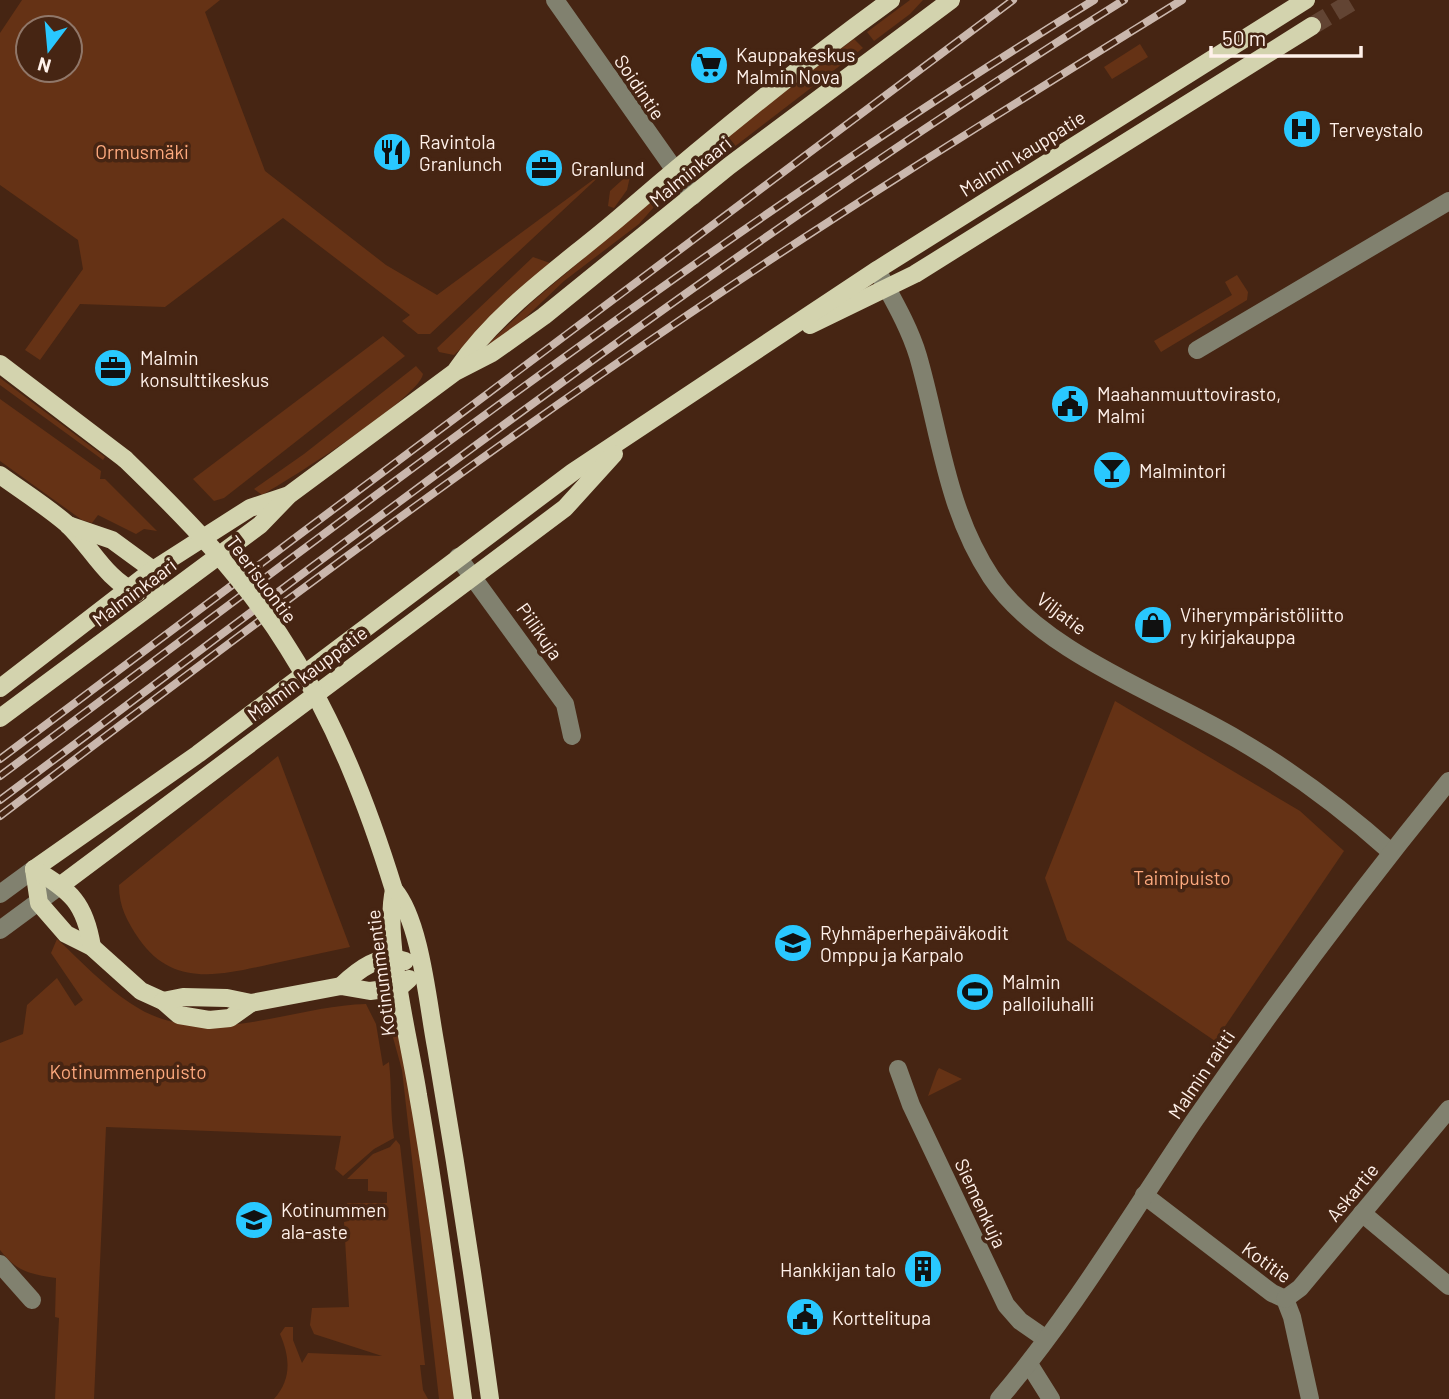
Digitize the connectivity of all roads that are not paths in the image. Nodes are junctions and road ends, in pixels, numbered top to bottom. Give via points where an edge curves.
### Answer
1 (555, 0) edge
2 (891, 0) edge
3 (951, 0) edge
4 (1306, 0) edge
5 (1312, 26) tunnel mouth
6 (674, 169) junction
7 (693, 196) junction
8 (1449, 201) edge
9 (877, 270) junction
10 (887, 288) junction
11 (762, 346) junction
12 (1197, 350) dead end
13 (0, 364) edge
14 (455, 372) junction
15 (628, 438) junction
16 (0, 475) edge
17 (289, 495) junction
18 (68, 525) junction
19 (458, 556) junction
20 (153, 570) junction
21 (474, 576) junction
22 (128, 589) junction
23 (156, 601) junction
24 (0, 688) edge
25 (0, 718) edge
26 (572, 736) dead end
27 (1449, 781) edge
28 (1391, 852) junction
29 (34, 869) junction
30 (61, 885) junction
31 (0, 894) edge
32 (397, 901) junction
33 (38, 903) junction
34 (0, 930) edge
35 (92, 947) junction
36 (396, 958) junction
37 (422, 967) junction
38 (341, 986) junction
39 (400, 987) junction
40 (898, 1069) dead end
41 (1449, 1109) edge
42 (1144, 1195) junction
43 (1362, 1213) junction
44 (0, 1264) edge
45 (1449, 1286) edge
46 (1284, 1299) junction
47 (32, 1300) dead end
48 (1046, 1339) junction
49 (1029, 1364) junction
50 (463, 1399) edge
51 (490, 1399) edge
52 (999, 1399) edge
53 (1051, 1399) edge
54 (1310, 1399) edge

1 - 6 street, Soidintie
2 - 6 main road, Malminkaari
3 - 7 main road, Malminkaari
4 - 9 main road, Malmin kauppatie
5 - 10 main road, Malmin kauppatie
6 - 7 street, Soidintie
6 - 14 main road, Malminkaari via 504,314 472,346
7 - 14 main road, Malminkaari via 544,316 492,353
8 - 12 street
9 - 10 street, Viljatie
9 - 11 main road, Malmin kauppatie
10 - 11 main road, Malmin kauppatie
10 - 28 street, Viljatie via 918,356 955,506 992,579 1052,637 1238,739 1302,781
11 - 15 main road, Malmin kauppatie
13 - 32 main road, Teerisuontie, bridge via 125,459 208,542 288,647 352,769
14 - 17 main road, Malminkaari
15 - 19 main road, Malmin kauppatie
15 - 21 main road, Malmin kauppatie via 565,508
16 - 18 main road
17 - 20 main road, Malminkaari via 250,508
17 - 23 main road, Malminkaari via 260,525
18 - 20 main road via 111,540
18 - 22 main road
19 - 21 street, Piilikuja
19 - 29 main road, Malmin kauppatie via 198,754
20 - 22 main road, Malminkaari
20 - 23 main road
21 - 26 street, Piilikuja via 565,704
21 - 30 main road, Malmin kauppatie
22 - 23 main road
22 - 24 main road, Malminkaari
23 - 25 main road, Malminkaari
27 - 28 street, Malmin raitti
28 - 42 street, Malmin raitti via 1283,992
29 - 30 main road
29 - 31 street, Malmin kauppatie
29 - 33 main road
30 - 33 street, Malmin kauppatie
30 - 35 main road via 87,916
32 - 36 main road, Kotinummentie
32 - 37 main road, Kotinummentie
33 - 34 street, Malmin kauppatie
33 - 35 main road via 66,934
35 - 38 main road via 141,991 179,1015 209,1020 230,1018 251,1003
36 - 37 main road
36 - 38 main road via 362,967
36 - 39 main road, Kotinummentie
37 - 39 main road
37 - 51 main road, Kotinummentie
38 - 39 main road via 370,991
39 - 50 main road, Kotinummentie
40 - 48 street, Siemenkuja via 1006,1305
41 - 43 street, Askartie
42 - 46 street, Kotitie
42 - 48 street, Malmin raitti
43 - 45 street
43 - 46 street, Askartie via 1300,1288
44 - 47 street
46 - 54 street, Kotitie
48 - 49 street, Malmin raitti
49 - 52 street, Malmin raitti
49 - 53 street

